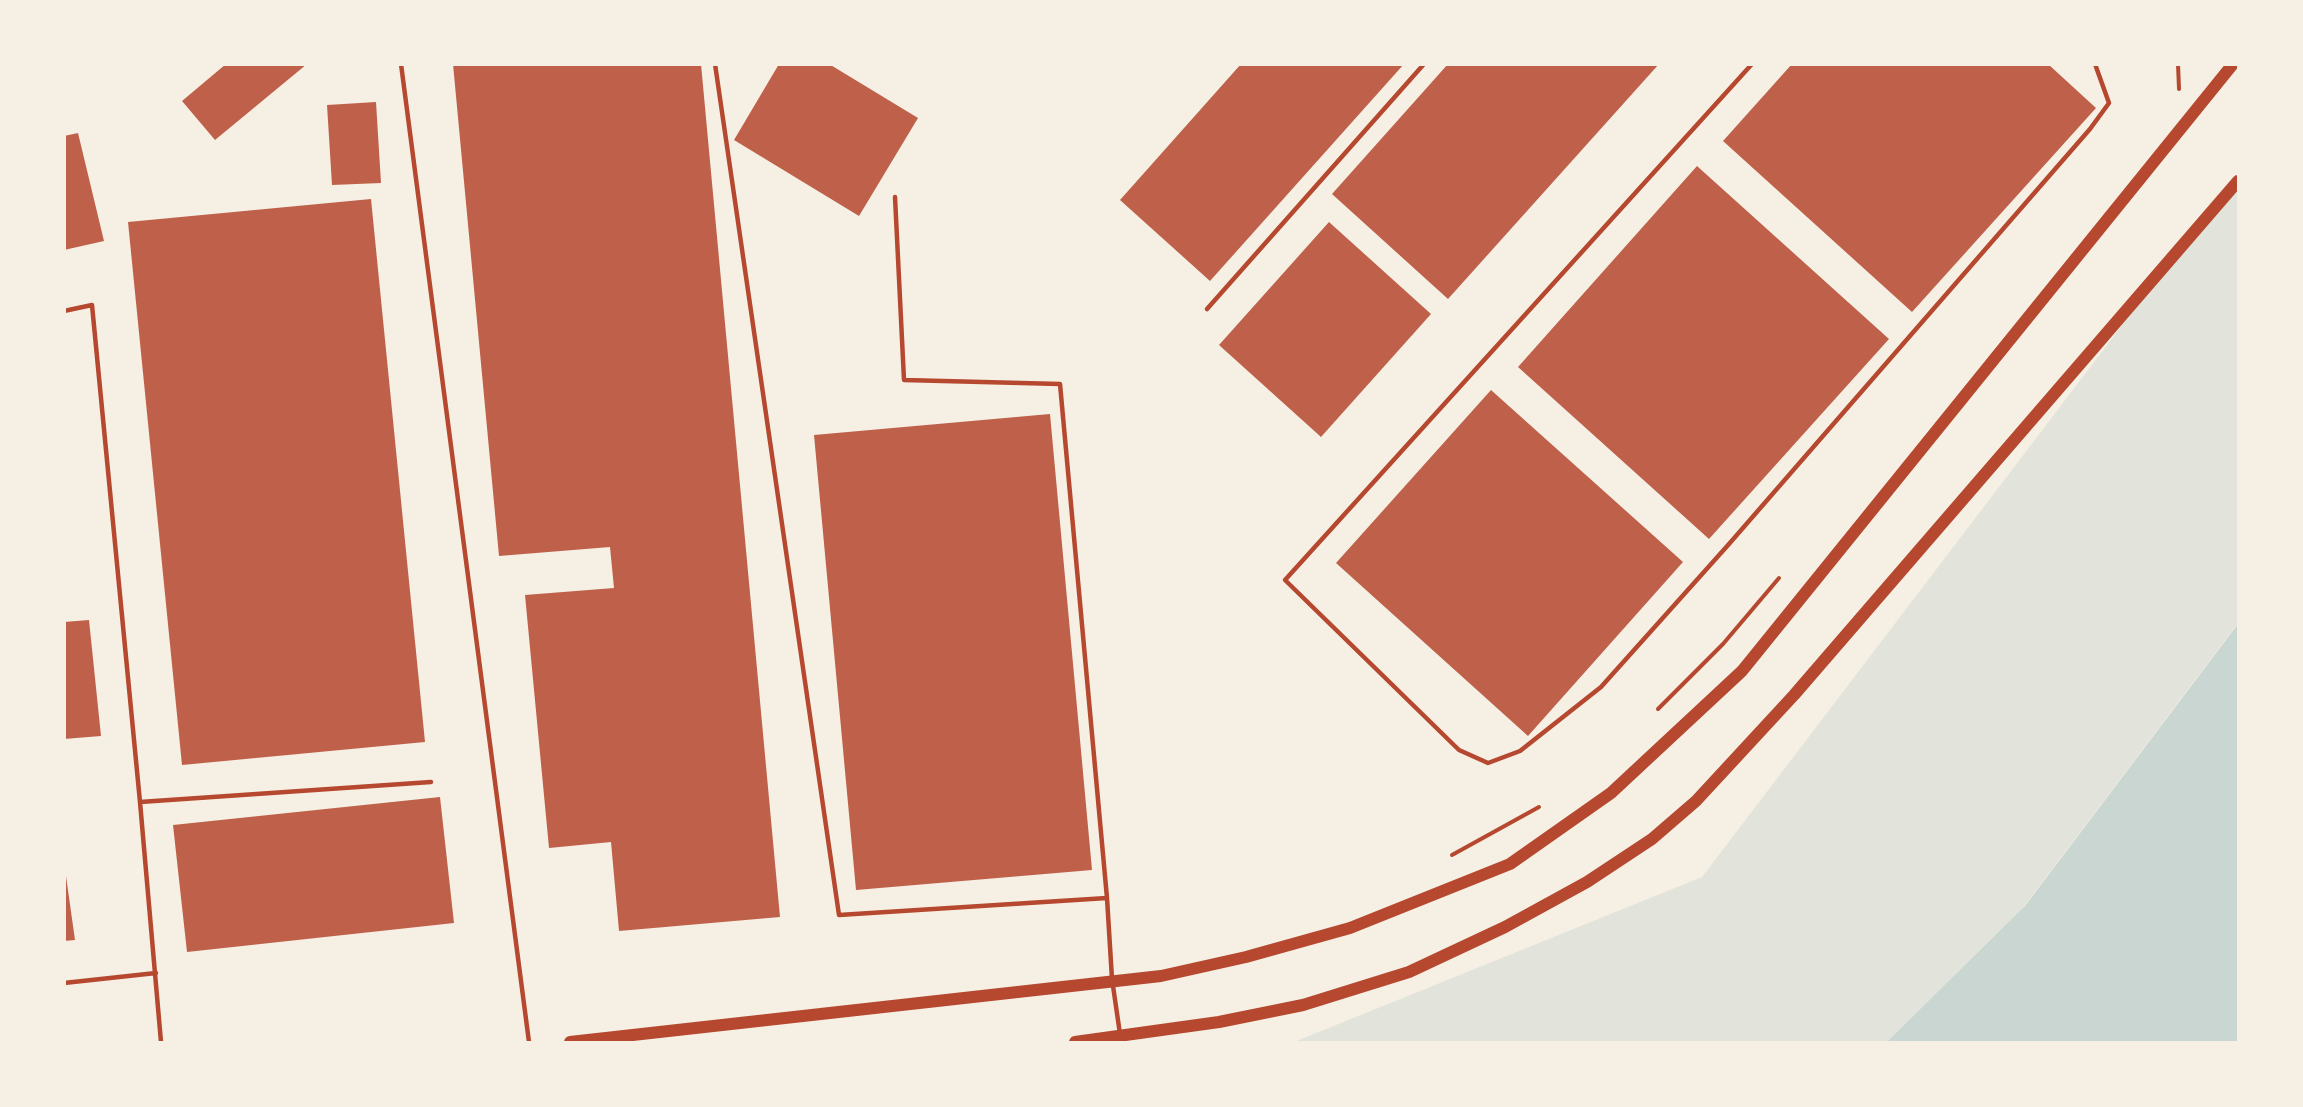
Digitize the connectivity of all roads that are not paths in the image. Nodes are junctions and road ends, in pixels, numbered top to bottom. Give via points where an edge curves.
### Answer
1 (401, 64) edge
2 (715, 64) edge
3 (1424, 64) edge
4 (1752, 64) edge
5 (2095, 64) edge
6 (2233, 64) edge
7 (2238, 181) edge
8 (894, 197) dead end
9 (1207, 309) dead end
10 (64, 311) edge
11 (431, 782) dead end
12 (140, 802) junction
13 (1107, 898) junction
14 (156, 973) junction
15 (1112, 979) junction
16 (64, 983) edge
17 (1120, 1036) junction
18 (161, 1042) edge
19 (530, 1042) edge
20 (570, 1042) edge
21 (1075, 1042) edge

1 - 19 lane
2 - 13 lane via 839,915
3 - 9 lane
4 - 5 lane via 1285,580 1459,750 1488,763 1520,750 1601,687 2074,147 2109,103
6 - 15 main road via 1742,671 1611,793 1510,864 1350,928 1204,967 1161,976
7 - 17 main road via 1794,695 1696,801 1652,839 1577,888 1409,972 1303,1005
8 - 13 lane via 904,380 1060,384
10 - 12 lane via 92,305
11 - 12 lane
12 - 14 lane
13 - 15 lane
14 - 16 lane
14 - 18 lane
15 - 17 lane
15 - 20 main road
17 - 21 main road

